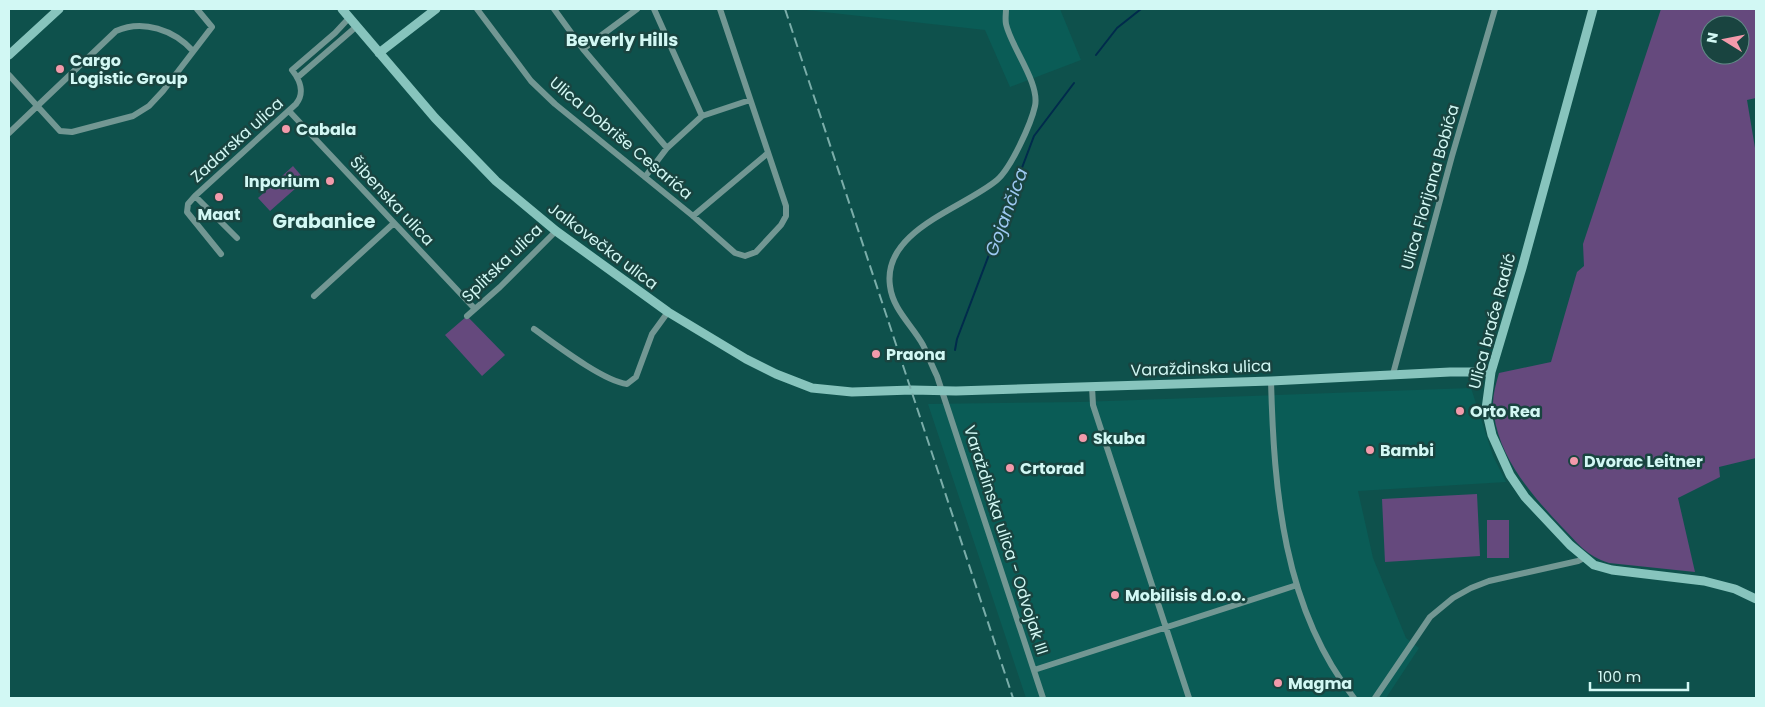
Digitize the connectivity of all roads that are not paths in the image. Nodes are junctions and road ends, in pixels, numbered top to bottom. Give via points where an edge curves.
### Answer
1 (59, 9) edge
2 (197, 9) edge
3 (342, 9) edge
4 (436, 9) edge
5 (477, 9) edge
6 (554, 9) edge
7 (637, 9) edge
8 (654, 9) edge
9 (720, 9) edge
10 (1006, 9) edge
11 (1495, 9) edge
12 (1592, 9) edge
13 (349, 18) junction
14 (357, 26) junction
15 (583, 49) junction
16 (193, 51) junction
17 (380, 53) junction
18 (9, 56) edge
19 (9, 76) edge
20 (298, 77) junction
21 (750, 100) junction
22 (37, 106) junction
23 (289, 111) junction
24 (702, 116) junction
25 (9, 133) edge
26 (667, 148) junction
27 (768, 153) junction
28 (645, 177) junction
29 (196, 196) junction
30 (693, 216) junction
31 (394, 223) junction
32 (556, 231) junction
33 (237, 238) dead end
34 (221, 254) dead end
35 (314, 296) dead end
36 (476, 309) junction
37 (668, 312) junction
38 (467, 316) dead end
39 (534, 328) dead end
40 (1491, 372) junction
41 (1393, 374) junction
42 (1271, 381) junction
43 (1092, 387) junction
44 (912, 390) joint
45 (941, 391) junction
46 (1584, 558) junction
47 (1297, 585) junction
48 (1756, 599) edge
49 (1166, 628) junction
50 (1034, 670) junction
51 (1043, 698) edge
52 (1189, 698) edge
53 (1354, 698) edge
54 (1375, 698) edge

1 - 18 main road
2 - 16 street via 212,27
3 - 13 main road, Jalkovečka ulica
4 - 17 main road
5 - 28 street, Ulica Dobriše Cesarića via 531,81
6 - 15 street
7 - 15 street
8 - 24 street
9 - 21 street, Ulica Dobriše Cesarića
10 - 45 street, Varaždinska ulica - Odvojak III via 1006,24 1036,97 1013,158 998,179 911,235 896,251 890,268 890,285 899,312 922,344
11 - 41 street, Ulica Florijana Bobića
12 - 40 main road, Ulica braće Radić
13 - 14 main road, Jalkovečka ulica
13 - 20 street via 292,70
14 - 17 main road, Jalkovečka ulica
14 - 20 street
15 - 26 street
16 - 22 street via 180,39 162,30 140,25 126,27 116,31
16 - 22 street via 154,101 133,116 65,133
17 - 32 main road, Jalkovečka ulica via 467,152
19 - 22 street
20 - 23 street, Zadarska ulica via 299,101
21 - 24 street
21 - 27 street, Ulica Dobriše Cesarića
22 - 25 street
23 - 29 street, Zadarska ulica
23 - 31 street, Šibenska ulica
24 - 26 street
26 - 28 street
27 - 30 street, Ulica Dobriše Cesarića
27 - 30 street, Ulica Dobriše Cesarića via 786,206 786,216 756,252 745,256 735,253
28 - 30 street, Ulica Dobriše Cesarića
29 - 33 street, Zadarska ulica
29 - 34 street via 186,208 188,215
31 - 35 street
31 - 36 street, Šibenska ulica
32 - 36 street, Splitska ulica
32 - 37 main road, Jalkovečka ulica
36 - 38 street, Splitska ulica
37 - 39 street via 652,334 636,377 628,384 613,380 588,366
37 - 44 main road, Jalkovečka ulica via 746,359 812,388 852,392
40 - 41 main road, Varaždinska ulica
40 - 46 main road, Ulica braće Radić via 1486,408 1503,462 1525,497
41 - 42 main road, Varaždinska ulica
42 - 43 main road, Varaždinska ulica
42 - 47 street via 1280,512
43 - 45 main road, Varaždinska ulica
43 - 49 street via 1093,405
44 - 45 main road, Varaždinska ulica
45 - 50 street, Varaždinska ulica - Odvojak III
46 - 48 main road, Ulica braće Radić via 1612,570 1715,583
46 - 54 street via 1489,581 1453,598 1430,617
47 - 49 street
47 - 53 street via 1332,667
49 - 50 street
49 - 52 street
50 - 51 street, Varaždinska ulica - Odvojak III

